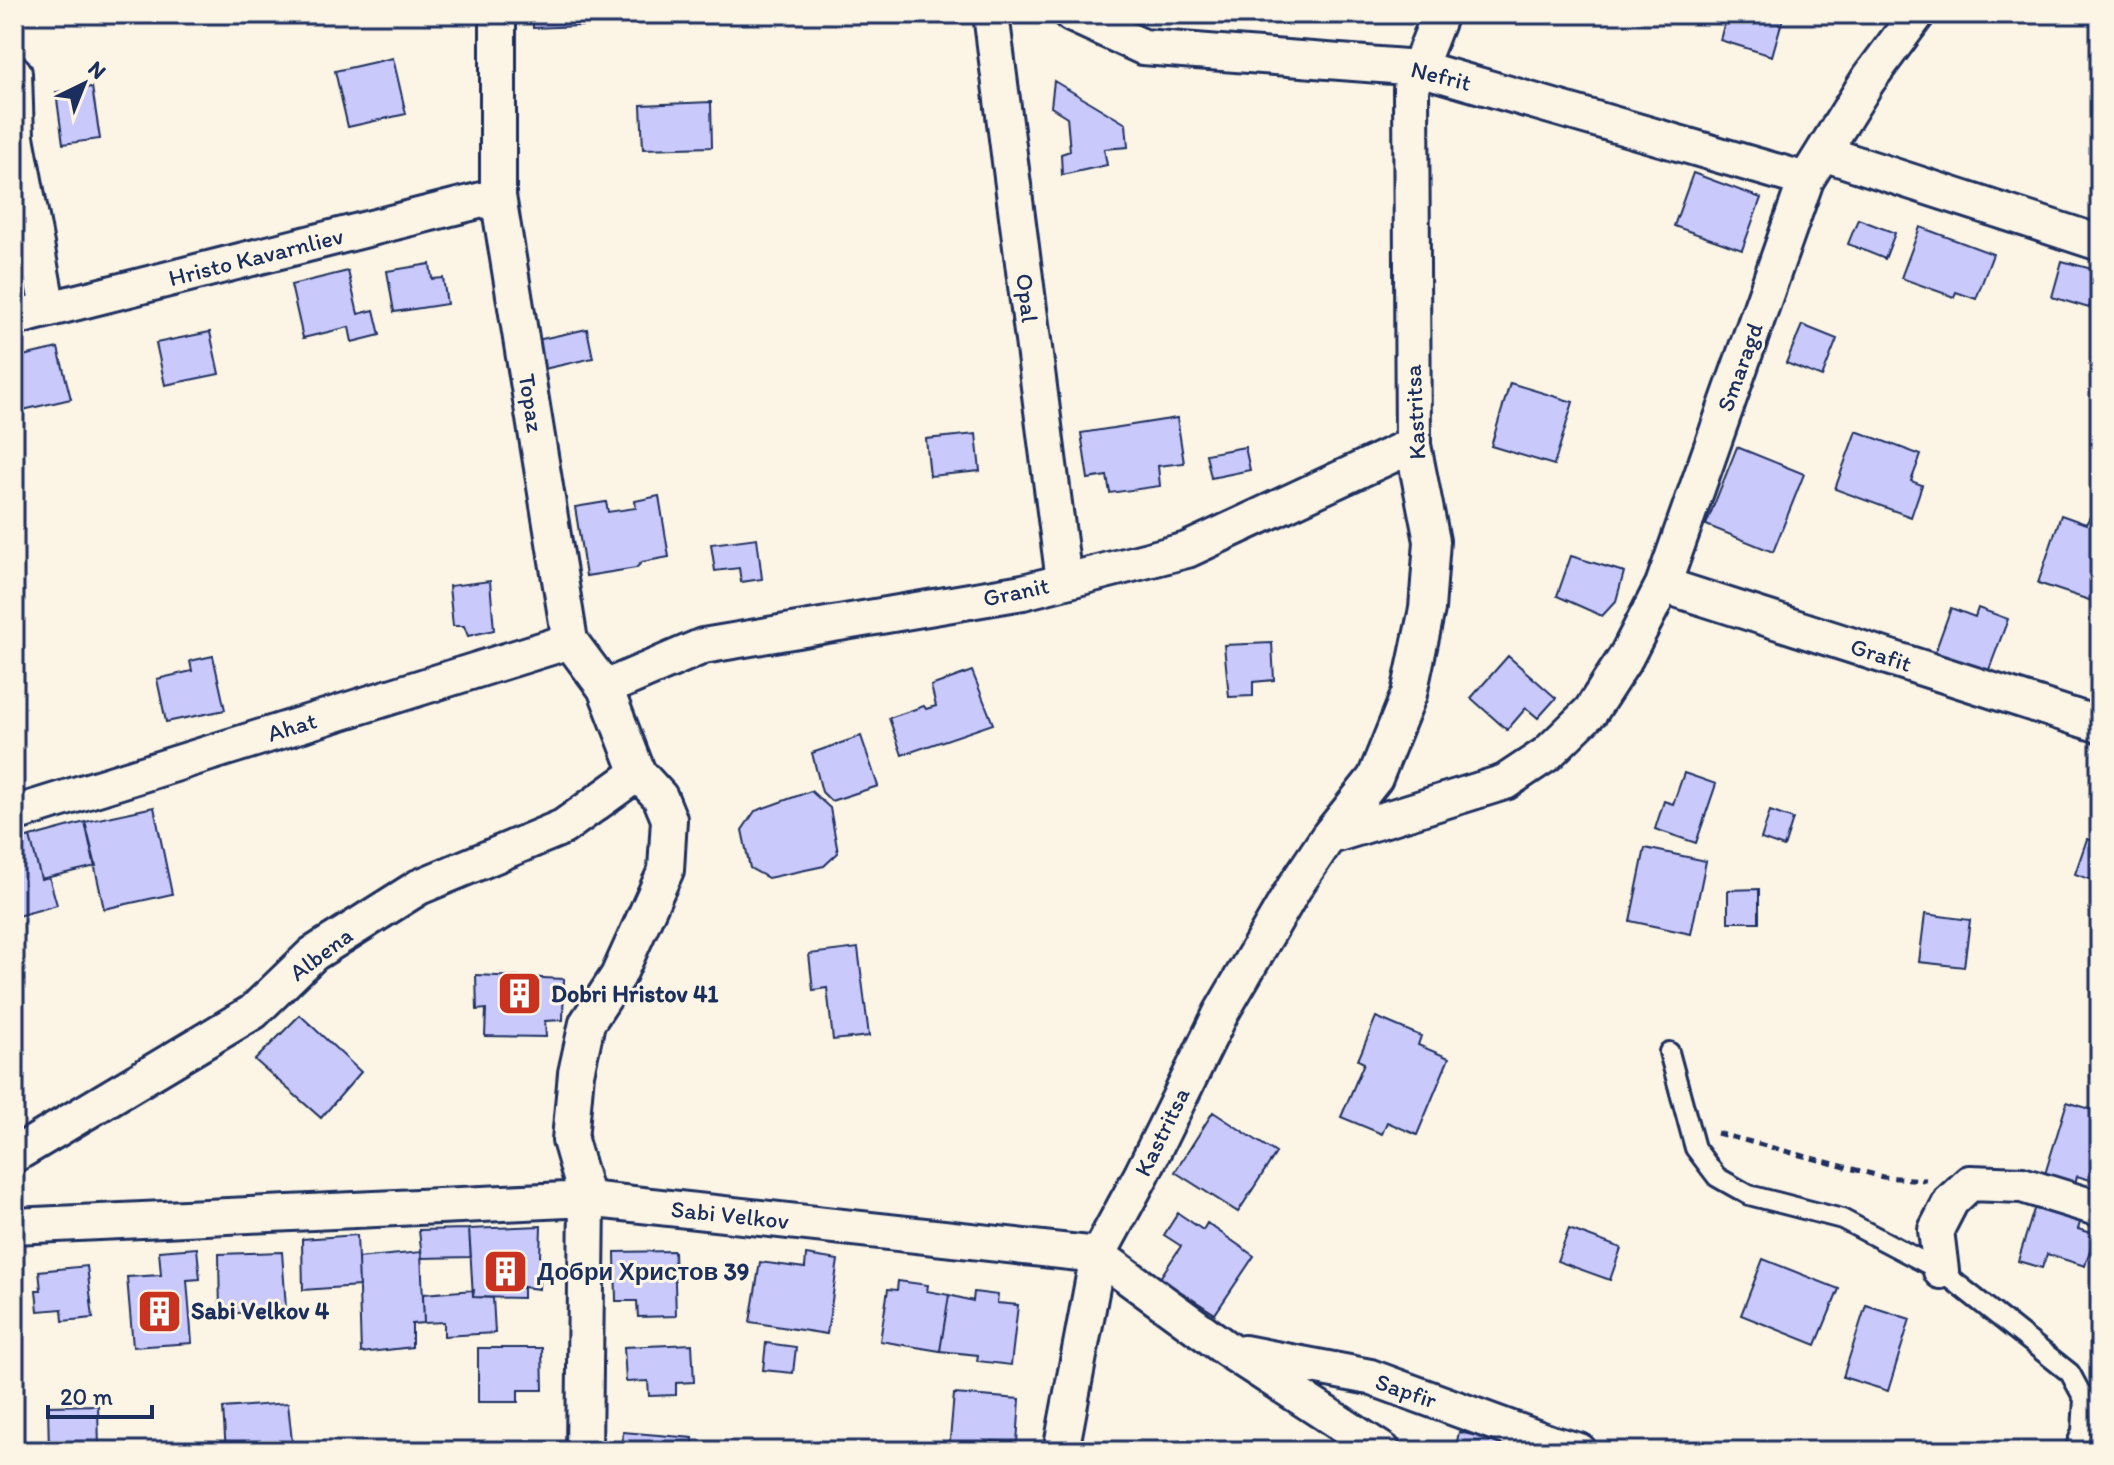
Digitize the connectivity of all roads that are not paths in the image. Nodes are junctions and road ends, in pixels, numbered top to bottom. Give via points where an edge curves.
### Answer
1 (498, 14) edge
2 (991, 14) edge
3 (1071, 14) edge
4 (1440, 14) edge
5 (1917, 14) edge
6 (1419, 68) junction
7 (14, 73) edge
8 (1815, 167) junction
9 (498, 196) junction
10 (2100, 243) edge
11 (48, 309) junction
12 (14, 318) edge
13 (1413, 445) junction
14 (1064, 581) junction
15 (1663, 585) junction
16 (570, 641) junction
17 (605, 688) junction
18 (2100, 725) edge
19 (638, 773) junction
20 (14, 814) edge
21 (1328, 837) junction
22 (1669, 1052) dead end
23 (14, 1155) edge
24 (587, 1199) junction
25 (2100, 1209) edge
26 (14, 1226) edge
27 (1098, 1255) junction
28 (1941, 1271) junction
29 (1228, 1350) junction
30 (584, 1451) edge
31 (1061, 1451) edge
32 (1383, 1451) edge
33 (1579, 1451) edge
34 (2074, 1451) edge

1 - 9 street, Topaz
2 - 14 street, Opal
3 - 6 street, Nefrit via 1143,47
4 - 6 street, Kastritsa
5 - 8 street, Smaragd via 1868,80
6 - 8 street, Nefrit
6 - 13 street, Kastritsa via 1411,88
7 - 11 street via 16,137
8 - 10 street, Nefrit
8 - 15 street, Smaragd
9 - 11 street, Hristo Kavarnliev
9 - 16 street, Topaz
11 - 12 street, Hristo Kavarnliev
13 - 14 street, Granit via 1187,550
13 - 21 street, Kastritsa via 1432,541 1427,609 1409,694 1375,778
14 - 17 street, Granit via 703,646
15 - 18 street, Grafit
15 - 21 street, Smaragd via 1591,711 1547,754 1505,782
16 - 17 street, Topaz
16 - 20 street, Ahat
17 - 19 street, Topaz
19 - 23 street, Albena via 563,827 419,887 313,954 253,1012
19 - 24 street, Topaz via 660,797 669,819 666,870 618,976 587,1023 570,1140
21 - 27 street, Kastritsa via 1221,1013
22 - 28 lane via 1695,1148 1717,1177 1749,1195 1842,1219
24 - 26 street, Sabi Velkov
24 - 27 street, Sabi Velkov
24 - 30 street, Topaz
25 - 28 street via 2022,1185 1970,1183 1951,1201 1936,1230
27 - 29 street, Sabi Velkov
27 - 31 street, Kastritsa
28 - 34 lane via 2070,1373 2084,1399 2082,1431
29 - 32 street, Sabi Velkov
29 - 33 street, Sapfir via 1370,1377

